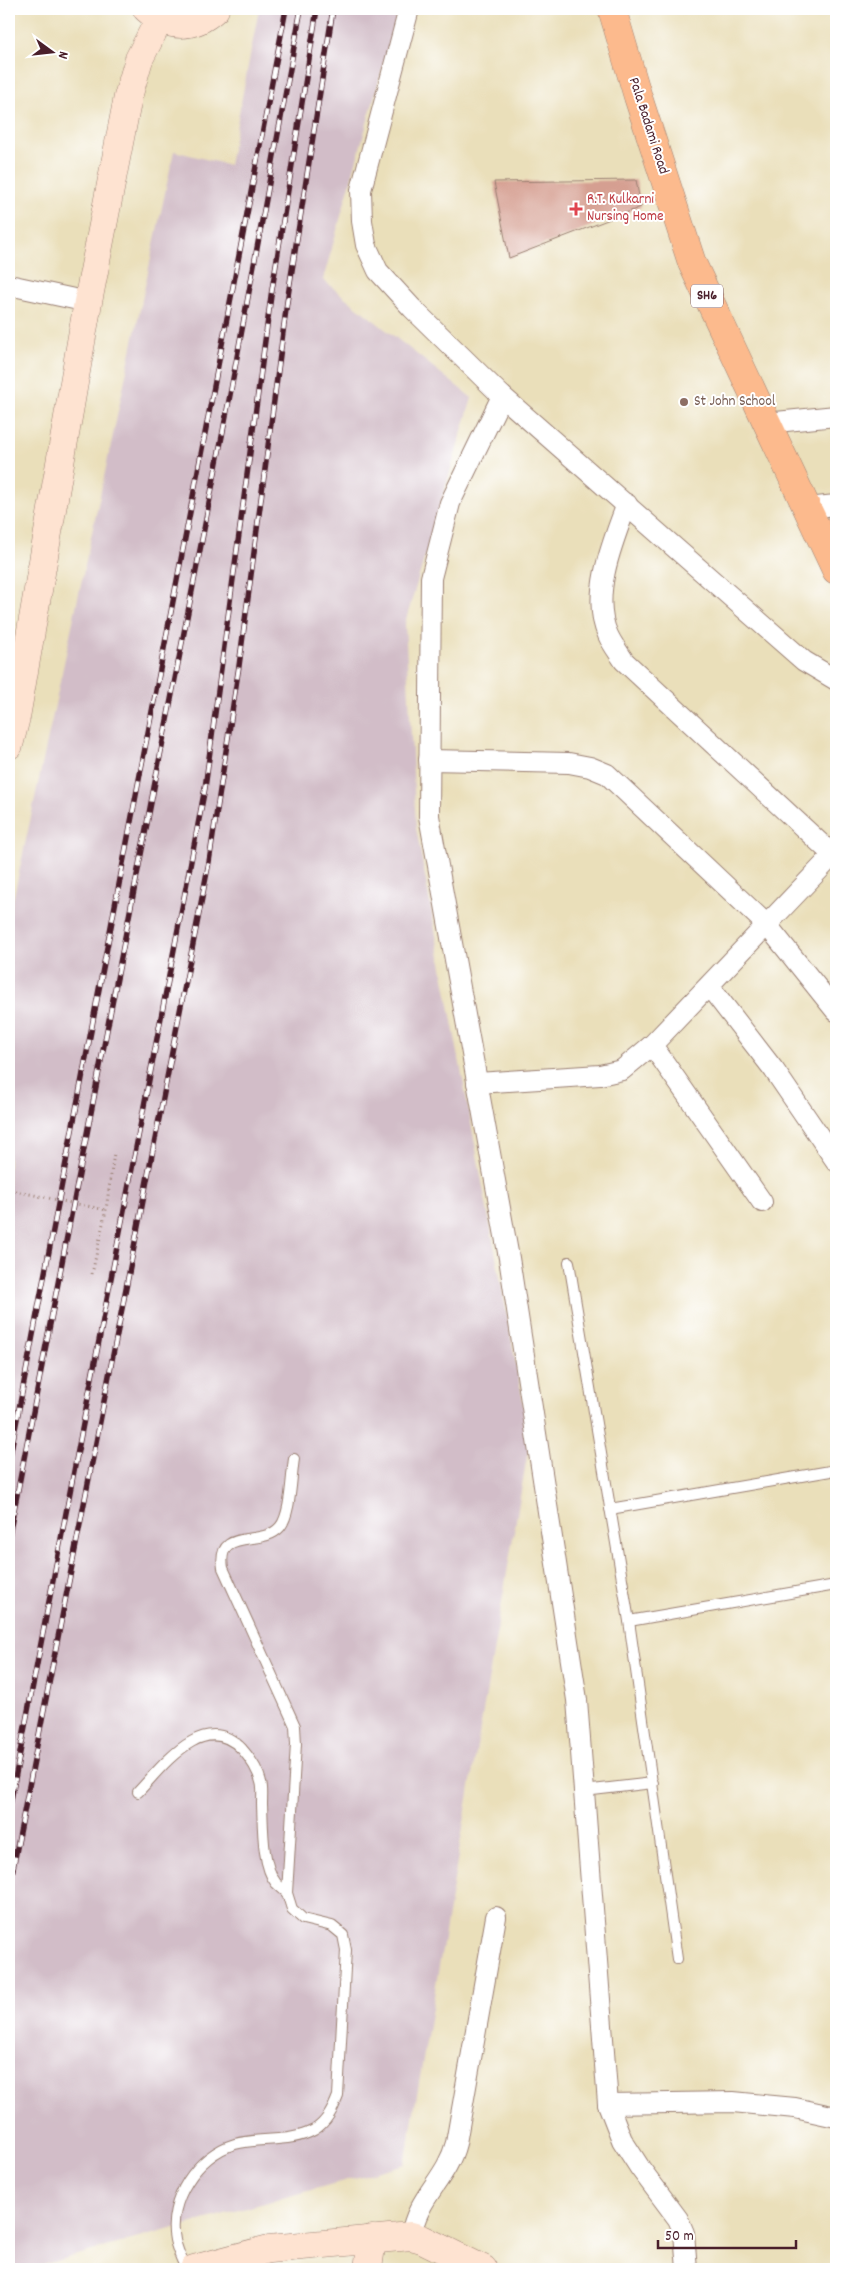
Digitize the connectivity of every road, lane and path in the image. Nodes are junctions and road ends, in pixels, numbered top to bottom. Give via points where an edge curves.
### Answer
1 (215, 9) edge
2 (409, 9) edge
3 (612, 9) edge
4 (153, 14) edge
5 (9, 285) edge
6 (88, 302) junction
7 (502, 396) junction
8 (836, 416) edge
9 (766, 423) junction
10 (627, 504) junction
11 (836, 505) edge
12 (807, 508) junction
13 (836, 570) edge
14 (836, 680) edge
15 (9, 745) edge
16 (429, 760) junction
17 (835, 854) edge
18 (766, 925) junction
19 (708, 986) junction
20 (836, 1011) edge
21 (652, 1045) junction
22 (477, 1083) junction
23 (114, 1154) dead end
24 (836, 1160) edge
25 (10, 1190) edge
26 (762, 1202) dead end
27 (106, 1210) junction
28 (569, 1262) dead end
29 (92, 1274) dead end
30 (294, 1459) dead end
31 (836, 1470) edge
32 (610, 1509) junction
33 (836, 1585) edge
34 (629, 1621) junction
35 (653, 1783) junction
36 (584, 1791) junction
37 (138, 1792) dead end
38 (288, 1893) junction
39 (496, 1917) dead end
40 (677, 1959) dead end
41 (608, 2104) junction
42 (836, 2116) edge
43 (411, 2236) junction
44 (372, 2239) junction
45 (186, 2269) edge
46 (194, 2269) edge
47 (368, 2269) edge
48 (483, 2269) edge
49 (686, 2269) edge

1 - 4 street via 194,23 180,24
2 - 7 street via 361,190 366,246 378,271 405,301
3 - 9 main road, Pala Badami Road / SH6 via 692,263
4 - 6 street via 128,97
5 - 6 street
6 - 15 street
7 - 10 street
7 - 16 street via 450,503 431,578
8 - 9 street
9 - 12 main road, Pala Badami Road / SH6
10 - 14 street via 804,661
10 - 17 street via 611,547 604,577 602,611 608,635 624,662
11 - 12 street
12 - 13 main road, Pala Badami Road / SH6
16 - 18 street via 570,762 608,774
16 - 22 street via 429,816
17 - 18 street
18 - 19 street
18 - 20 street
19 - 21 street
19 - 24 street via 774,1070
21 - 22 street via 622,1070 600,1075
21 - 26 street
22 - 36 street via 509,1258 578,1700
23 - 27 path
25 - 27 path
27 - 29 path
28 - 32 lane
30 - 38 lane via 282,1525 273,1535 234,1541 225,1547 221,1558 295,1726
31 - 32 lane
32 - 34 lane
33 - 34 lane
34 - 35 lane
35 - 36 lane
35 - 40 lane
36 - 41 street
37 - 38 lane via 192,1741 202,1736 217,1735 234,1741 248,1756 261,1782 268,1865 275,1882
38 - 45 lane via 292,1909 303,1919 332,1926 343,1935 346,1950 338,2096 330,2115 314,2130 292,2137 235,2144 212,2154 192,2175 179,2196 175,2212 175,2240
39 - 43 street via 455,2148 449,2163 418,2208
41 - 42 street via 733,2102
41 - 49 street via 622,2140 678,2219 684,2233
43 - 44 street
43 - 48 street
44 - 46 street via 269,2249
44 - 47 street

